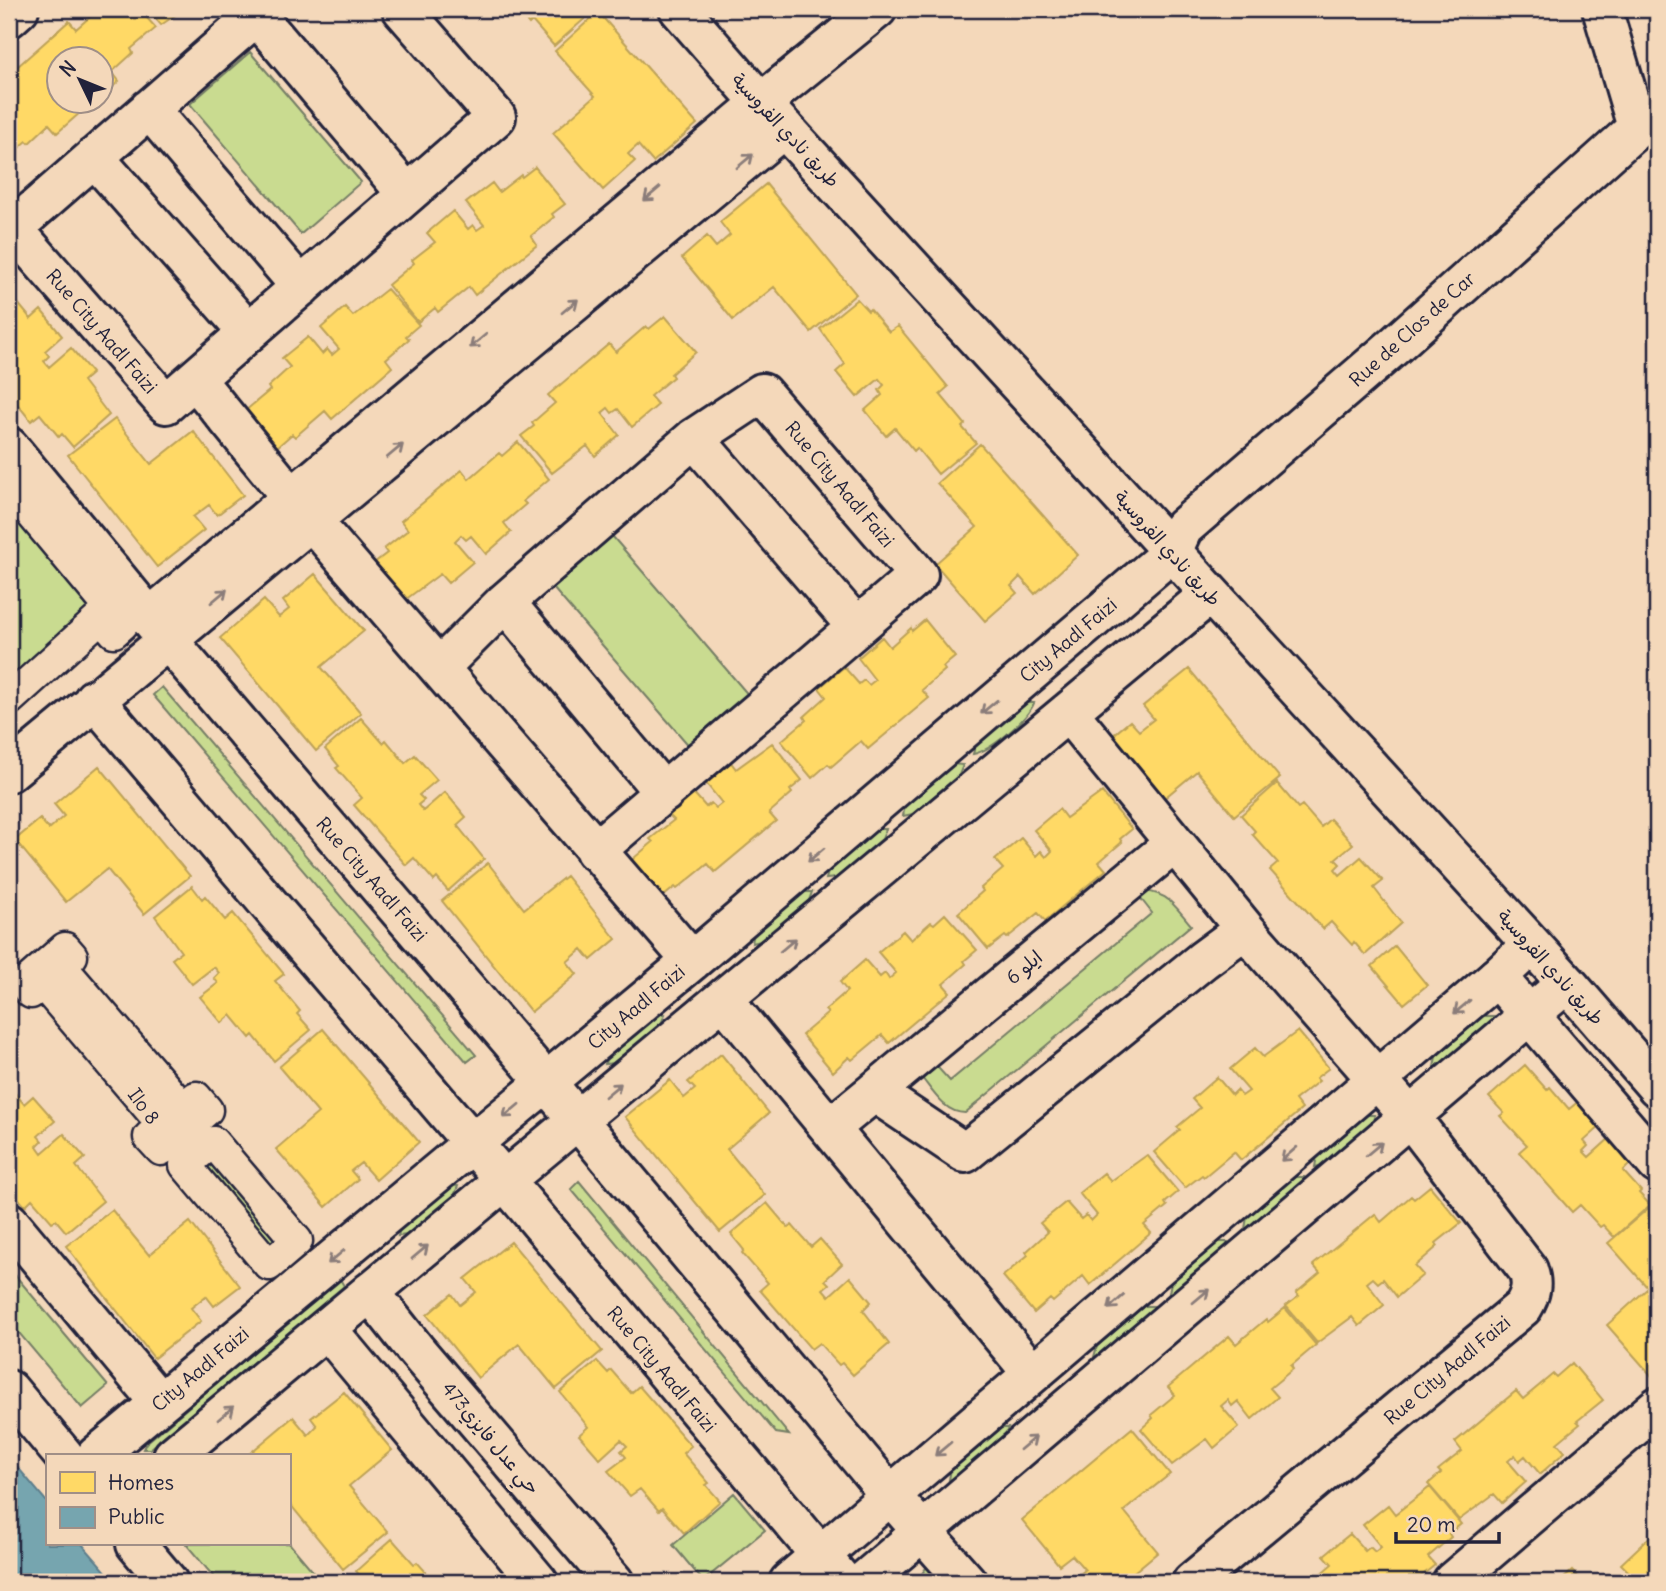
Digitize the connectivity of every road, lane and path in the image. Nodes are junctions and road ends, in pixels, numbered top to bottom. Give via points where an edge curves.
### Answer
1 (19, 9) edge
2 (402, 9) edge
3 (679, 9) edge
4 (877, 9) edge
5 (1602, 9) edge
6 (260, 12) edge
7 (9, 18) edge
8 (149, 110) junction
9 (772, 116) junction
10 (1647, 118) edge
11 (94, 157) junction
12 (407, 194) junction
13 (11, 226) edge
14 (301, 287) junction
15 (248, 332) junction
16 (195, 379) junction
17 (694, 438) junction
18 (9, 447) edge
19 (9, 487) edge
20 (302, 509) junction
21 (1172, 552) junction
22 (1209, 594) junction
23 (505, 602) junction
24 (857, 627) junction
25 (158, 629) junction
26 (439, 668) junction
27 (94, 699) junction
28 (9, 700) edge
29 (1068, 712) junction
30 (9, 772) edge
31 (664, 793) junction
32 (1175, 843) junction
33 (595, 851) junction
34 (1245, 929) junction
35 (1531, 945) junction
36 (65, 948) joint
37 (692, 961) junction
38 (1497, 977) junction
39 (1567, 984) junction
40 (723, 999) junction
41 (1531, 1016) junction
42 (1377, 1078) junction
43 (546, 1082) junction
44 (1657, 1087) edge
45 (874, 1092) junction
46 (1411, 1118) junction
47 (577, 1121) junction
48 (830, 1128) junction
49 (472, 1143) junction
50 (1657, 1164) edge
51 (505, 1181) junction
52 (9, 1222) edge
53 (370, 1292) junction
54 (327, 1329) junction
55 (1032, 1373) junction
56 (9, 1390) edge
57 (160, 1403) junction
58 (1657, 1407) edge
59 (62, 1454) edge
60 (98, 1454) edge
61 (175, 1454) edge
62 (890, 1494) junction
63 (923, 1532) junction
64 (138, 1546) edge
65 (832, 1569) edge
66 (168, 1582) edge
67 (538, 1582) edge
68 (614, 1582) edge
69 (789, 1582) edge
70 (863, 1582) edge
71 (967, 1582) edge
72 (1192, 1582) edge
73 (1452, 1582) edge

1 - 7 street
2 - 12 street, Rue City Aadl Faizi via 496,117
3 - 9 street, طريق نادي الفروسية
4 - 9 street
5 - 10 street
6 - 8 street, Rue City Aadl Faizi
6 - 12 street, Rue City Aadl Faizi
8 - 11 street, Rue City Aadl Faizi
8 - 14 street
9 - 20 street
9 - 21 street, طريق نادي الفروسية
10 - 21 street, Rue de Clos de Car via 1183,528
11 - 13 street, Rue City Aadl Faizi
11 - 15 street
12 - 14 street, Rue City Aadl Faizi
13 - 16 street, Rue City Aadl Faizi via 166,404
14 - 15 street, Rue City Aadl Faizi
15 - 16 street, Rue City Aadl Faizi
16 - 20 street
17 - 23 street, Rue City Aadl Faizi
17 - 24 street
17 - 24 street, Rue City Aadl Faizi via 762,393 918,575
18 - 25 street, Rue City Aadl Faizi
19 - 28 street via 123,624 114,632 102,617
20 - 25 street
20 - 26 street
21 - 22 street, طريق نادي الفروسية
21 -> 37 street, City Aadl Faizi
22 - 29 street
22 - 35 street, طريق نادي الفروسية
23 - 26 street, Rue City Aadl Faizi
23 - 31 street
24 - 31 street, Rue City Aadl Faizi
25 - 27 street
25 - 43 street, Rue City Aadl Faizi
26 - 33 street
27 - 30 street
27 - 49 street, Rue City Aadl Faizi
29 - 32 street, Rue City Aadl Faizi
40 -> 29 street
31 - 33 street, Rue City Aadl Faizi
32 - 34 street, Rue City Aadl Faizi
32 - 45 street, ايلو 6
33 - 37 street
34 - 42 street, Rue City Aadl Faizi
34 - 45 street via 965,1153
35 - 38 street
35 - 39 street, طريق نادي الفروسية
36 - 36 street, Ilo 8 via 72,956 61,966 183,1108 196,1097 207,1110 161,1150 149,1137 163,1125 42,984 31,993 24,984
37 - 43 street, City Aadl Faizi
38 - 41 street
38 -> 42 street
39 - 41 street
39 - 44 street, طريق نادي الفروسية
47 -> 40 street
40 - 48 street
41 - 46 street
41 - 50 street
42 - 46 street, Rue City Aadl Faizi
42 -> 55 street
43 - 47 street, Rue City Aadl Faizi
43 -> 49 street, City Aadl Faizi
45 - 48 street
63 -> 46 street
46 - 72 street, Rue City Aadl Faizi via 1528,1270 1528,1299
47 - 51 street
47 - 62 street, Rue City Aadl Faizi
48 - 55 street
49 - 51 street, Rue City Aadl Faizi
49 -> 57 street, City Aadl Faizi
53 -> 51 street
51 - 65 street, Rue City Aadl Faizi
52 - 57 street
53 - 54 street
53 - 68 street, 473حي عدل فايزي
61 -> 54 street
54 - 67 street
55 -> 62 street
56 - 59 street
57 - 60 street, City Aadl Faizi
58 - 73 street
62 - 63 street, Rue City Aadl Faizi
62 - 65 street
63 - 70 street
63 - 71 street, Rue City Aadl Faizi
64 - 66 street
65 - 69 street

